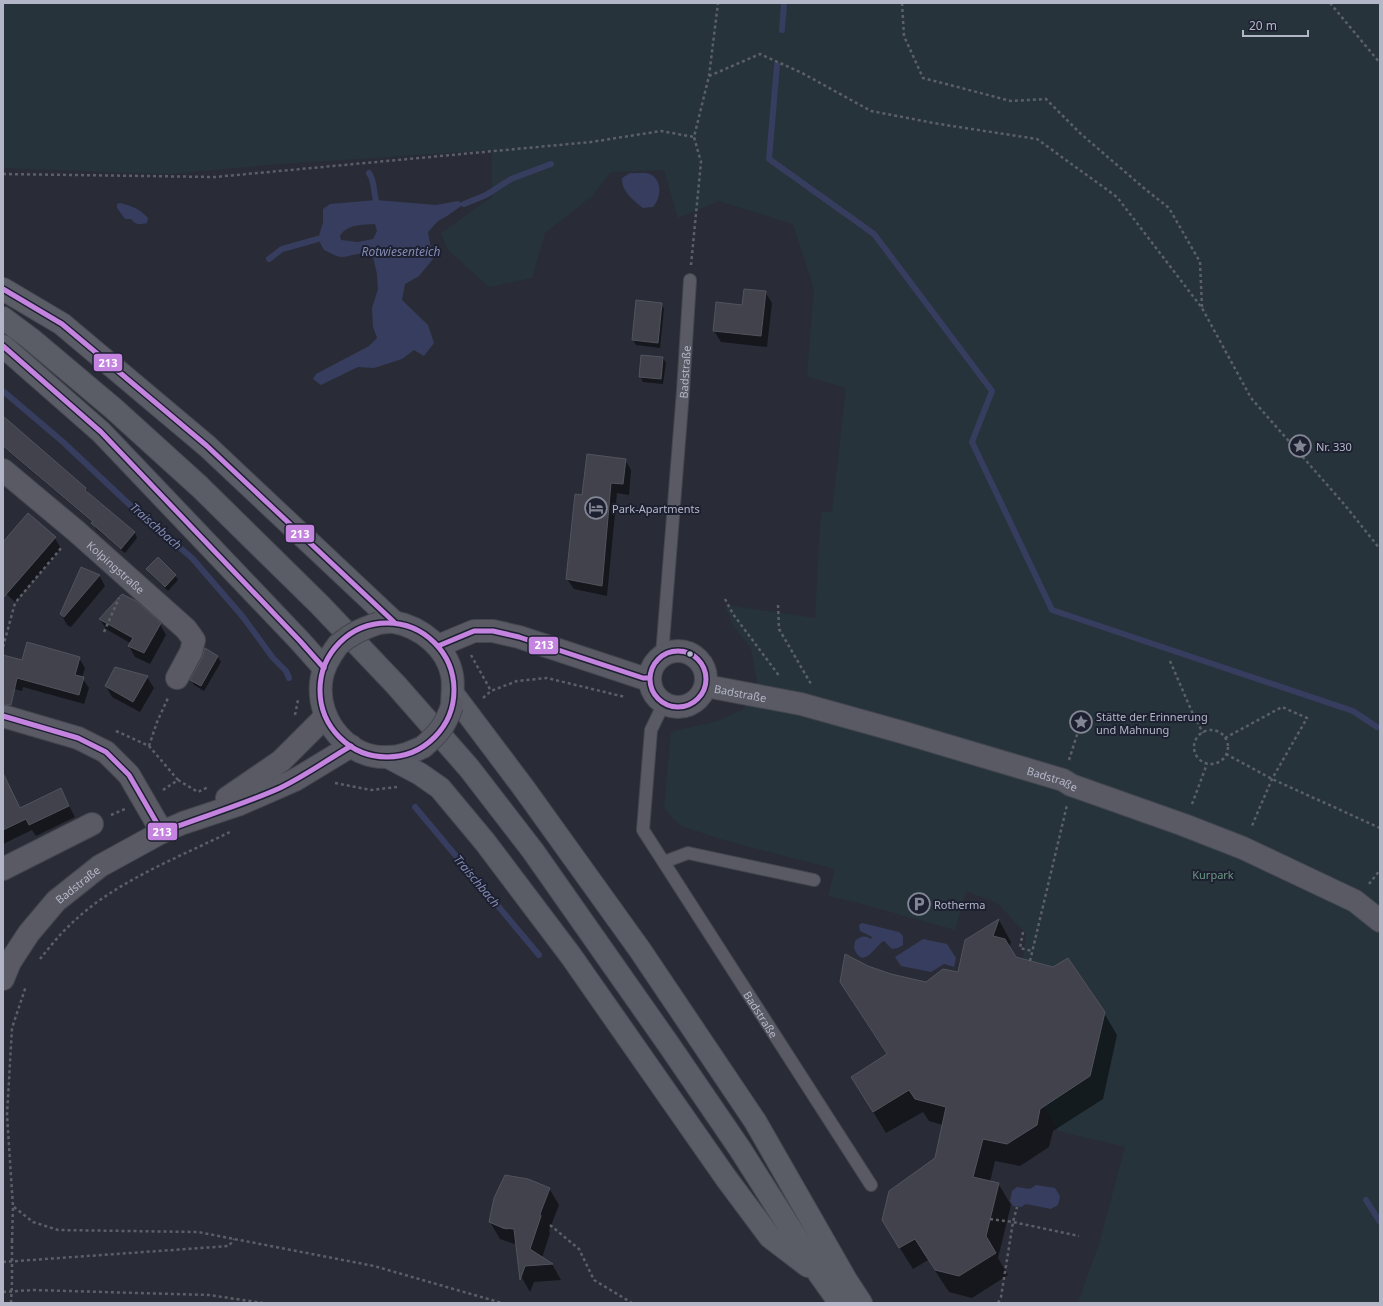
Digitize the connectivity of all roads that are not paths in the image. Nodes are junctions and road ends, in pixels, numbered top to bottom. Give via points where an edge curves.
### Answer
1 (690, 280) road end
2 (3, 289) edge
3 (3, 318) edge
4 (3, 346) edge
5 (3, 470) edge
6 (386, 623) junction
7 (438, 646) junction
8 (662, 655) junction
9 (324, 668) junction
10 (177, 678) road end
11 (646, 678) junction
12 (706, 686) junction
13 (664, 703) junction
14 (458, 705) junction
15 (3, 716) edge
16 (326, 716) junction
17 (350, 746) junction
18 (388, 757) junction
19 (183, 823) junction
20 (92, 824) road end
21 (162, 832) junction
22 (664, 862) junction
23 (3, 869) edge
24 (814, 880) dead end
25 (1380, 921) edge
26 (3, 979) edge
27 (872, 1185) dead end
28 (820, 1275) junction
29 (840, 1303) edge
30 (861, 1303) edge

1 - 8 lane, Badstraße
2 - 6 main road via 62,324 207,446
3 - 28 main road via 114,409 206,492 326,611 469,768 533,851 669,1045 740,1149
4 - 9 main road via 102,432
5 - 10 street, Kolpingstraße via 186,629 194,640 191,652
6 - 7 street via 415,630
6 - 9 street, bridge via 360,629 348,636 338,645
7 - 11 street via 474,631 493,632 519,637
7 - 14 street via 450,666
8 - 11 street, Badstraße
8 - 12 street, Badstraße via 681,650 699,658 707,676
9 - 16 street via 321,698
11 - 13 street via 657,699
12 - 13 street, Badstraße via 697,700 689,705 672,707
12 - 25 street, Badstraße via 801,704 1067,783 1243,848 1355,901
13 - 22 lane, Badstraße via 651,730 643,830
14 - 18 street, bridge via 436,736 423,746 407,754
14 - 30 main road via 523,787 640,950 756,1122
15 - 21 street via 78,738 106,752 129,775
16 - 17 street via 339,737
16 - 19 street, Badstraße via 281,761 234,795
17 - 18 street via 369,755
17 - 19 street, Badstraße via 295,780 240,804
18 - 28 main road via 440,788 485,842 571,956 770,1237
19 - 21 street, Badstraße
20 - 23 street
21 - 26 street, Badstraße via 100,866 56,901 29,932 10,962
22 - 24 lane via 688,853
22 - 27 lane, Badstraße
28 - 29 main road

